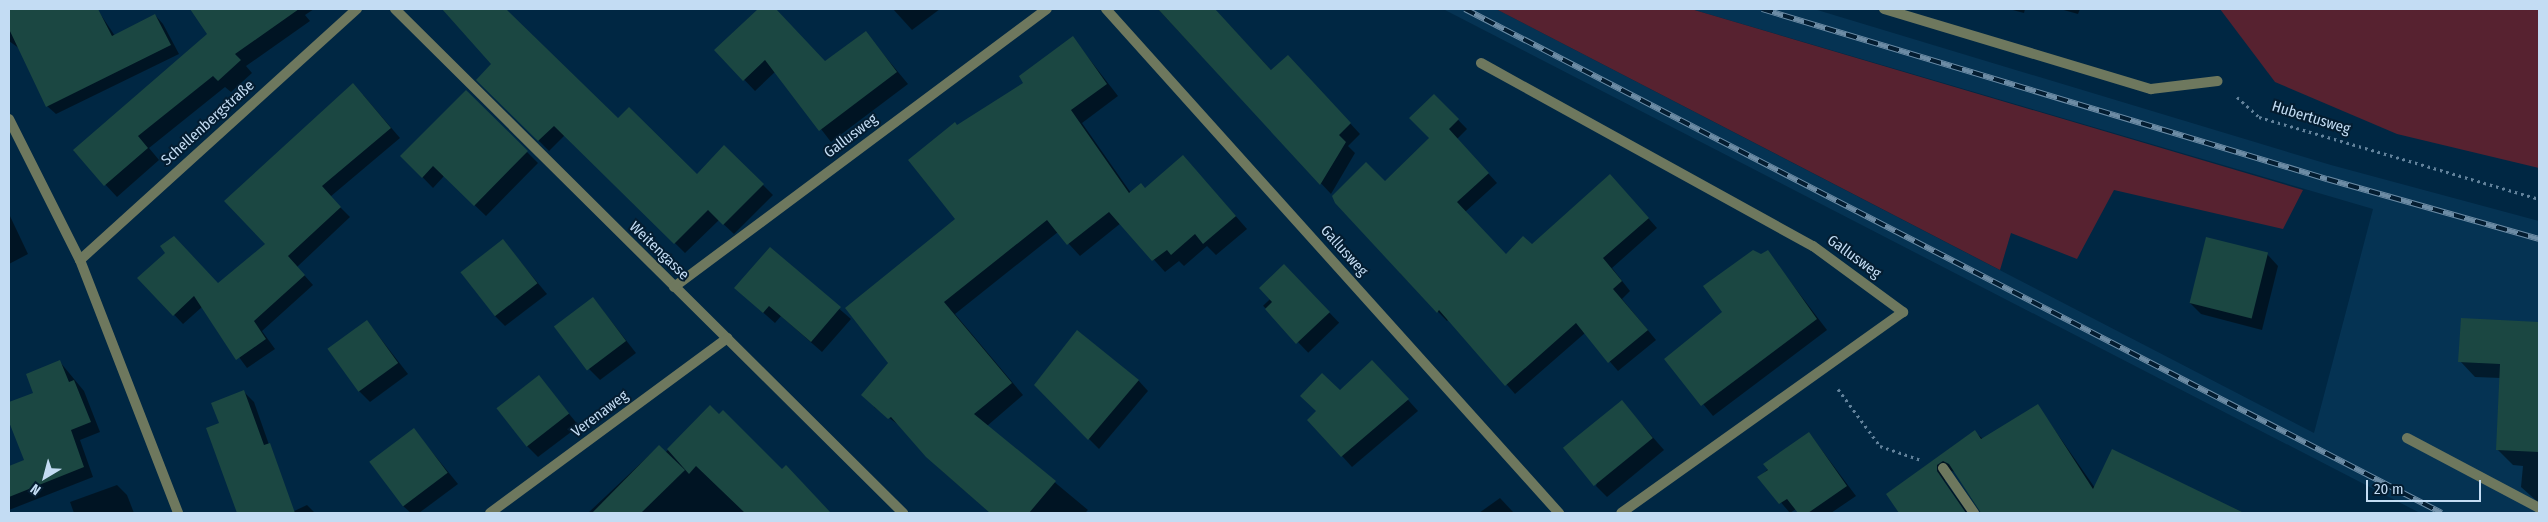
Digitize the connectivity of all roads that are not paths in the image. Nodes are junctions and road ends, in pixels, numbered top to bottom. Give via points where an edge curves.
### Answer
1 (357, 9) edge
2 (395, 9) edge
3 (1047, 9) edge
4 (1106, 9) edge
5 (1884, 9) edge
6 (1481, 63) dead end
7 (2218, 81) road end
8 (9, 119) edge
9 (80, 260) junction
10 (674, 287) junction
11 (726, 338) junction
12 (2407, 438) dead end
13 (1943, 468) road end
14 (2539, 508) edge
15 (178, 513) edge
16 (490, 513) edge
17 (903, 513) edge
18 (1559, 513) edge
19 (1621, 513) edge
20 (1974, 513) edge

1 - 9 street, Schellenbergstraße
2 - 10 street, Weitengasse
3 - 10 street, Gallusweg
4 - 18 street, Gallusweg
5 - 7 street via 2151,89
6 - 19 street, Gallusweg via 1813,246 1903,312
8 - 9 street
9 - 15 street
10 - 11 street, Weitengasse
11 - 16 street, Verenaweg
11 - 17 street, Weitengasse
12 - 14 street
13 - 20 street

